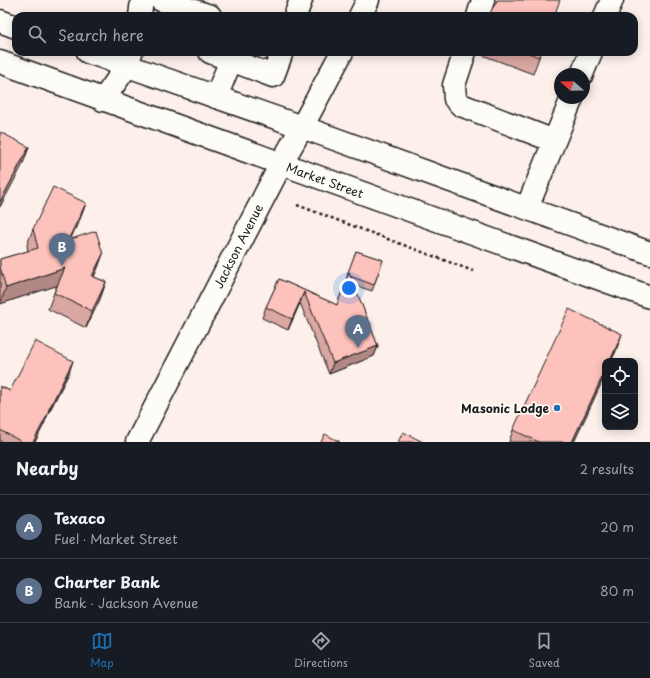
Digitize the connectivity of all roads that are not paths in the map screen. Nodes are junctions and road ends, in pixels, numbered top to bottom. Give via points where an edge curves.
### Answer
1 (142, 0) edge
2 (161, 0) edge
3 (301, 0) edge
4 (368, 0) edge
5 (483, 0) edge
6 (612, 0) edge
7 (202, 11) edge
8 (140, 12) edge
9 (296, 12) edge
10 (362, 12) edge
11 (479, 12) edge
12 (607, 12) edge
13 (0, 21) edge
14 (12, 25) edge
15 (112, 56) edge
16 (220, 56) edge
17 (280, 56) edge
18 (333, 56) edge
19 (464, 56) edge
20 (589, 56) edge
21 (130, 59) edge
22 (231, 60) junction
23 (0, 62) edge
24 (584, 68) edge
25 (216, 97) junction
26 (103, 100) junction
27 (569, 104) edge
28 (302, 127) junction
29 (554, 141) junction
30 (281, 164) junction
31 (527, 208) junction
32 (650, 253) edge
33 (650, 297) edge
34 (136, 442) edge

1 - 8 main road
2 - 7 main road
3 - 9 main road
4 - 10 main road
5 - 11 main road
6 - 12 main road
13 - 14 main road
15 - 21 main road
16 - 22 main road
17 - 22 main road via 273,76
18 - 28 main road, Jackson Avenue
19 - 29 main road via 454,86 455,98 461,105
20 - 24 main road
21 - 25 main road
21 - 26 main road
22 - 25 main road
23 - 26 main road, Market Street
25 - 28 main road
26 - 30 main road, Market Street
27 - 29 main road
28 - 30 main road, Jackson Avenue
28 - 31 main road
29 - 31 main road
30 - 33 main road, Market Street
30 - 34 main road, Jackson Avenue
31 - 32 main road

